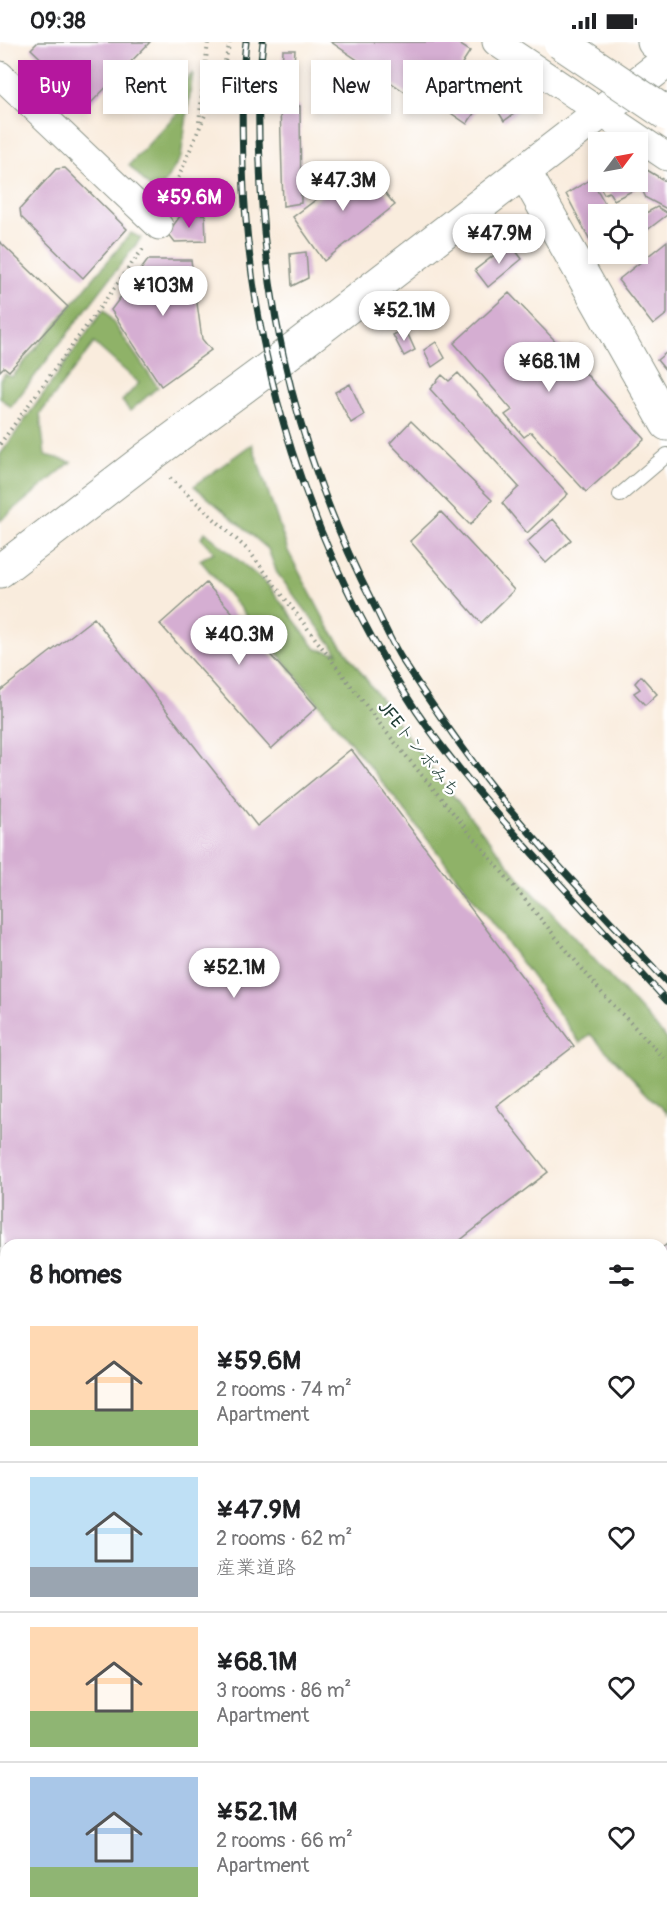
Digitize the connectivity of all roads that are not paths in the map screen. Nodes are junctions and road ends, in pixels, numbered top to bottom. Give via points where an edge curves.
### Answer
1 (496, 42) edge
2 (560, 42) edge
3 (654, 42) edge
4 (667, 51) edge
5 (667, 61) edge
6 (0, 75) edge
7 (600, 112) junction
8 (667, 114) edge
9 (667, 157) edge
10 (524, 171) junction
11 (157, 225) road end
12 (667, 424) edge
13 (667, 455) edge
14 (620, 495) dead end
15 (0, 571) edge

1 - 7 street
2 - 8 main road, bridge
3 - 4 main road
5 - 7 main road
6 - 11 street
7 - 9 street
7 - 10 main road
10 - 12 main road
10 - 15 main road
13 - 14 lane

